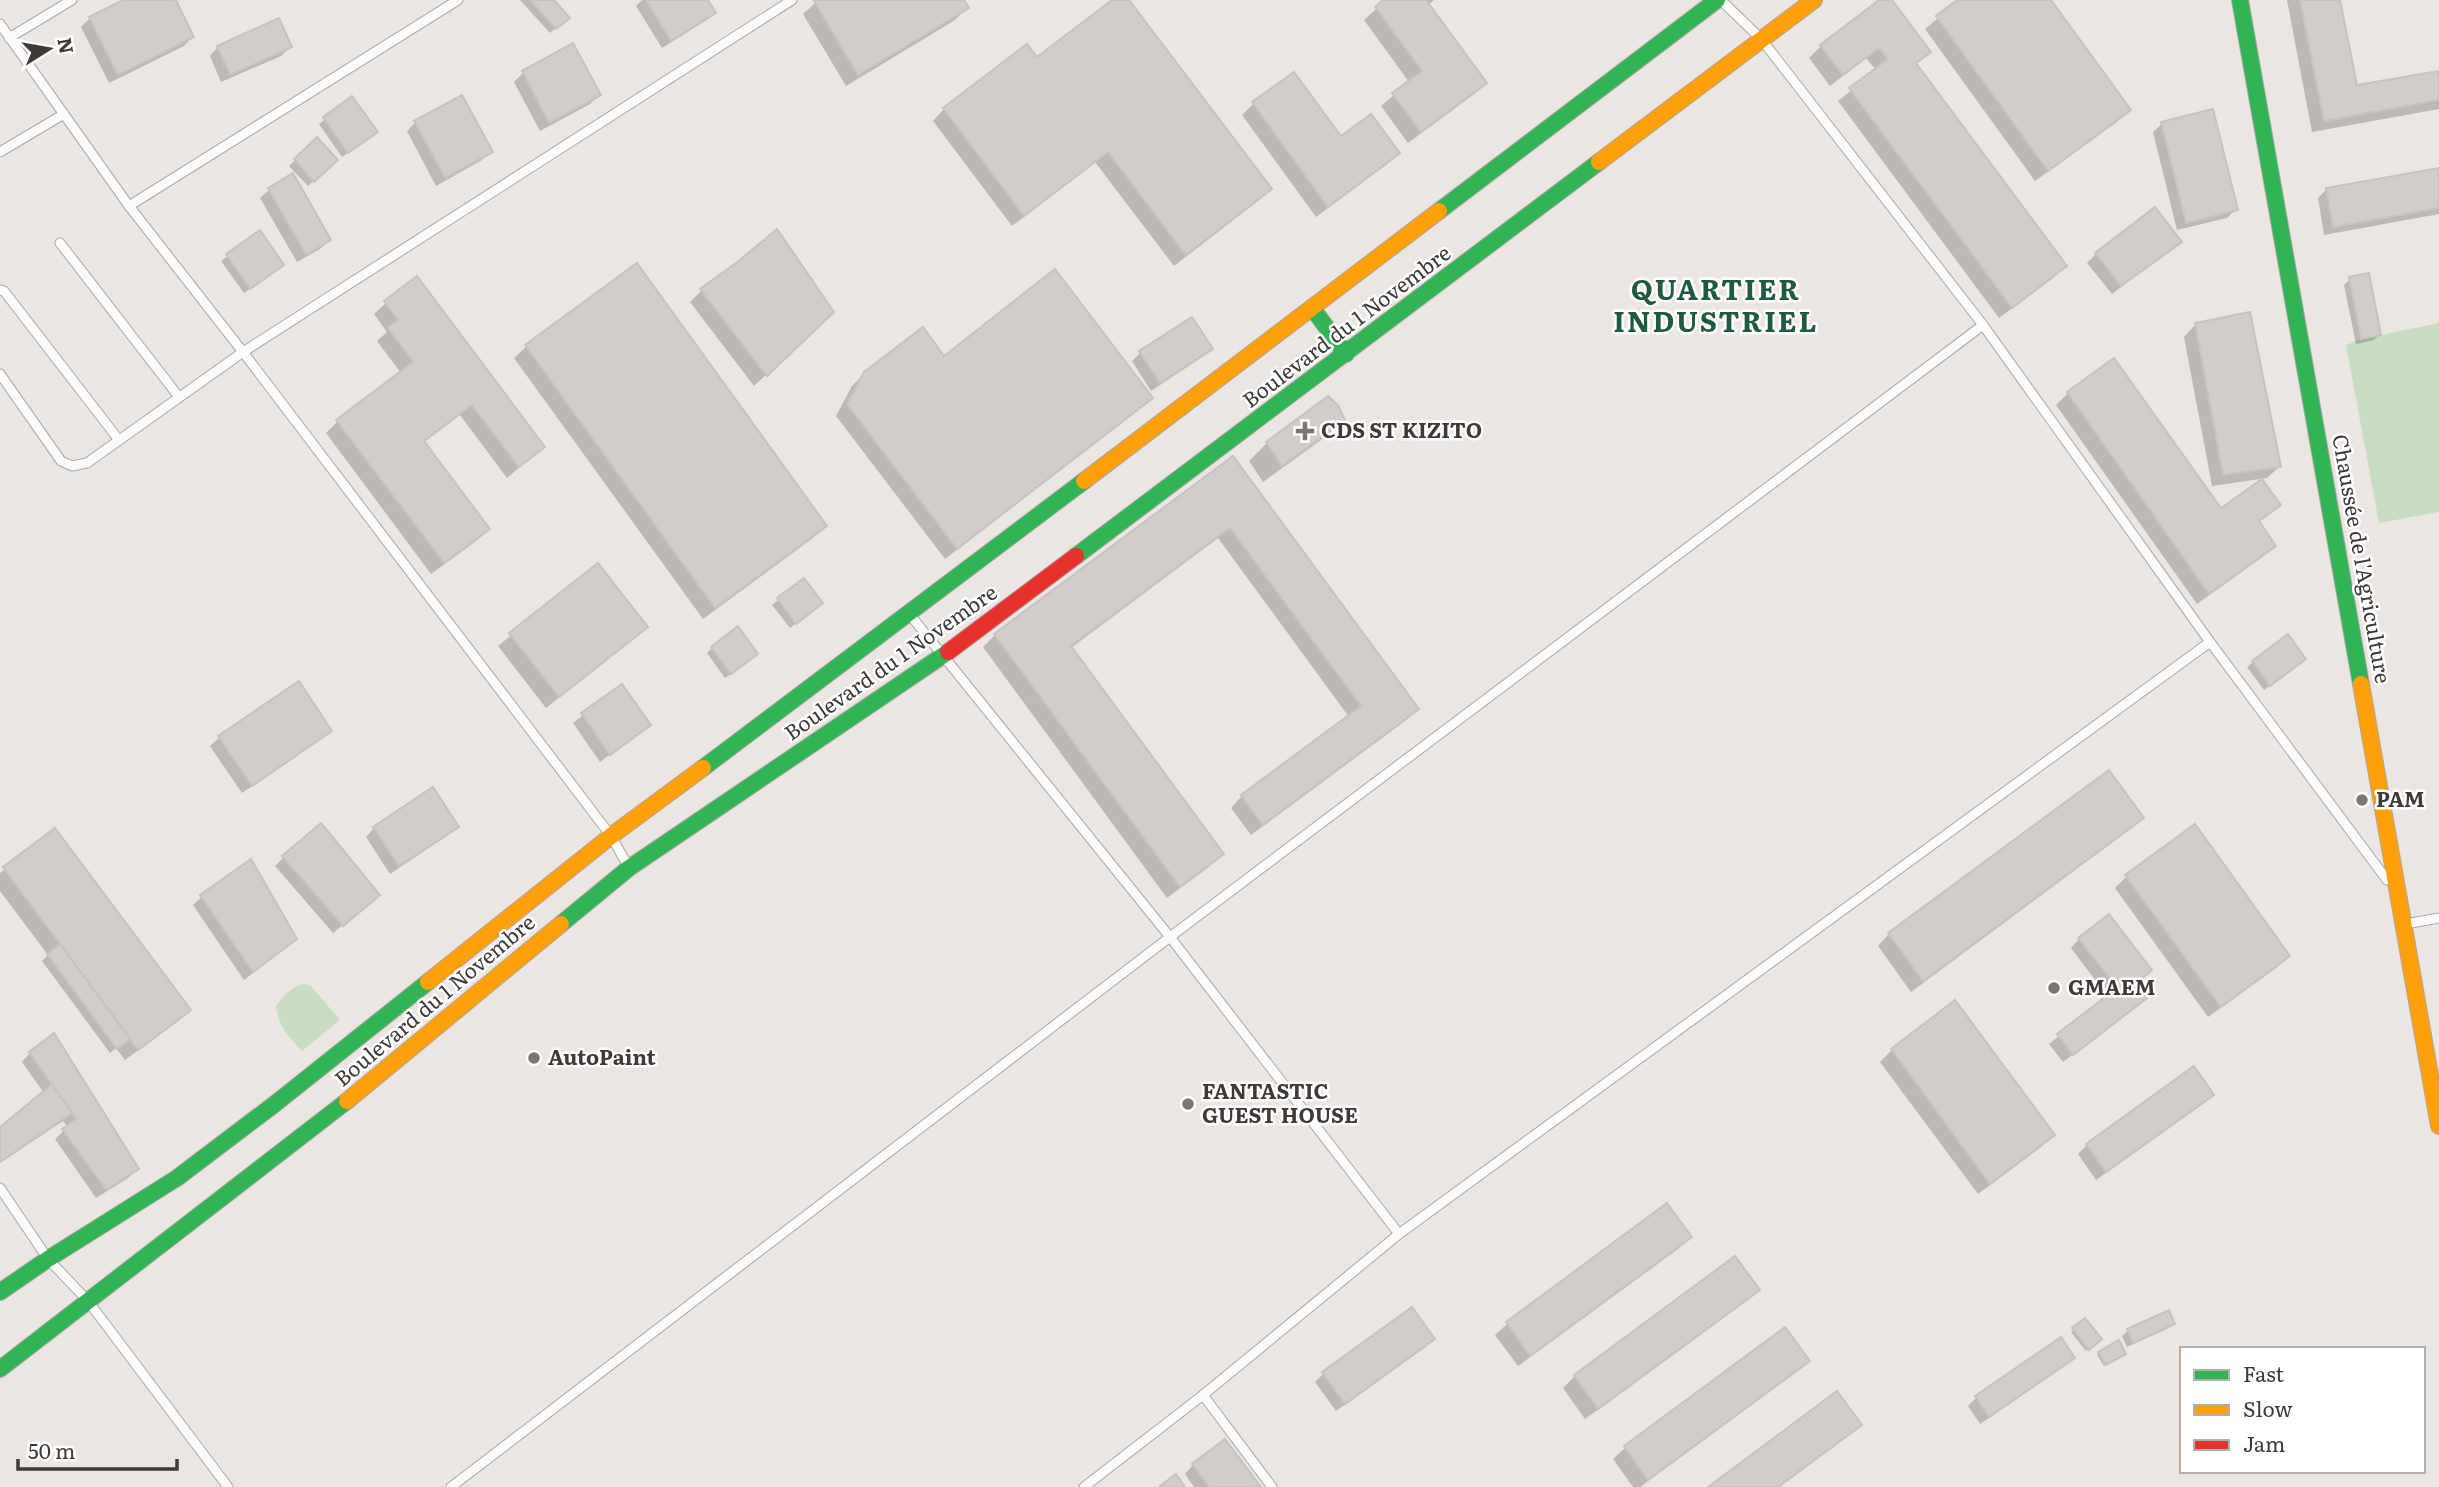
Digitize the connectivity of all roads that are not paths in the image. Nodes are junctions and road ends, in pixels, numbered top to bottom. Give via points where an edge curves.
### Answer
1 (72, 0) edge
2 (458, 0) edge
3 (792, 0) edge
4 (1719, 0) edge
5 (1814, 0) edge
6 (2240, 0) edge
7 (0, 24) edge
8 (9, 38) junction
9 (1762, 40) junction
10 (64, 114) junction
11 (0, 152) edge
12 (129, 206) junction
13 (60, 243) dead end
14 (0, 290) edge
15 (1313, 309) junction
16 (1983, 326) junction
17 (243, 352) junction
18 (1346, 354) junction
19 (0, 374) edge
20 (179, 397) junction
21 (119, 440) junction
22 (910, 614) junction
23 (2210, 642) junction
24 (943, 656) junction
25 (611, 836) junction
26 (629, 867) junction
27 (2400, 898) junction
28 (2439, 919) edge
29 (2404, 925) junction
30 (1170, 937) junction
31 (284, 1111) junction
32 (2439, 1126) edge
33 (305, 1135) junction
34 (0, 1188) edge
35 (1399, 1234) junction
36 (48, 1259) junction
37 (0, 1292) edge
38 (88, 1301) junction
39 (0, 1369) edge
40 (1203, 1395) junction
41 (228, 1487) edge
42 (451, 1487) edge
43 (1084, 1487) edge
44 (1272, 1487) edge

1 - 8 lane
2 - 12 lane
3 - 17 lane
4 - 9 lane
4 - 15 main road, Boulevard du 1 Novembre
5 - 9 main road, Boulevard du 1 Novembre
6 - 27 main road, Chaussée de l'Agriculture
7 - 8 lane
8 - 10 lane
9 - 16 lane
9 - 18 main road, Boulevard du 1 Novembre
10 - 11 lane
10 - 12 lane
12 - 17 lane
13 - 20 lane
14 - 21 lane
15 - 18 main road
15 - 22 main road, Boulevard du 1 Novembre
16 - 23 lane
16 - 30 lane
17 - 20 lane
17 - 25 lane
18 - 24 main road, Boulevard du 1 Novembre
19 - 21 lane via 61,461 72,466 87,463
20 - 21 lane
22 - 24 lane
22 - 25 main road, Boulevard du 1 Novembre
23 - 27 lane
23 - 35 lane
24 - 26 main road, Boulevard du 1 Novembre
24 - 30 lane
25 - 26 lane
25 - 31 main road, Boulevard du 1 Novembre
26 - 33 main road, Boulevard du 1 Novembre
27 - 29 main road, Chaussée de l'Agriculture
28 - 29 lane
29 - 32 main road, Chaussée de l'Agriculture
30 - 35 lane
30 - 42 lane
31 - 33 main road
31 - 36 main road, Boulevard du 1 Novembre
33 - 38 main road, Boulevard du 1 Novembre
34 - 36 lane
35 - 40 lane
36 - 37 main road, Boulevard du 1 Novembre
36 - 38 lane
38 - 39 main road, Boulevard du 1 Novembre
38 - 41 lane
40 - 43 lane
40 - 44 lane

